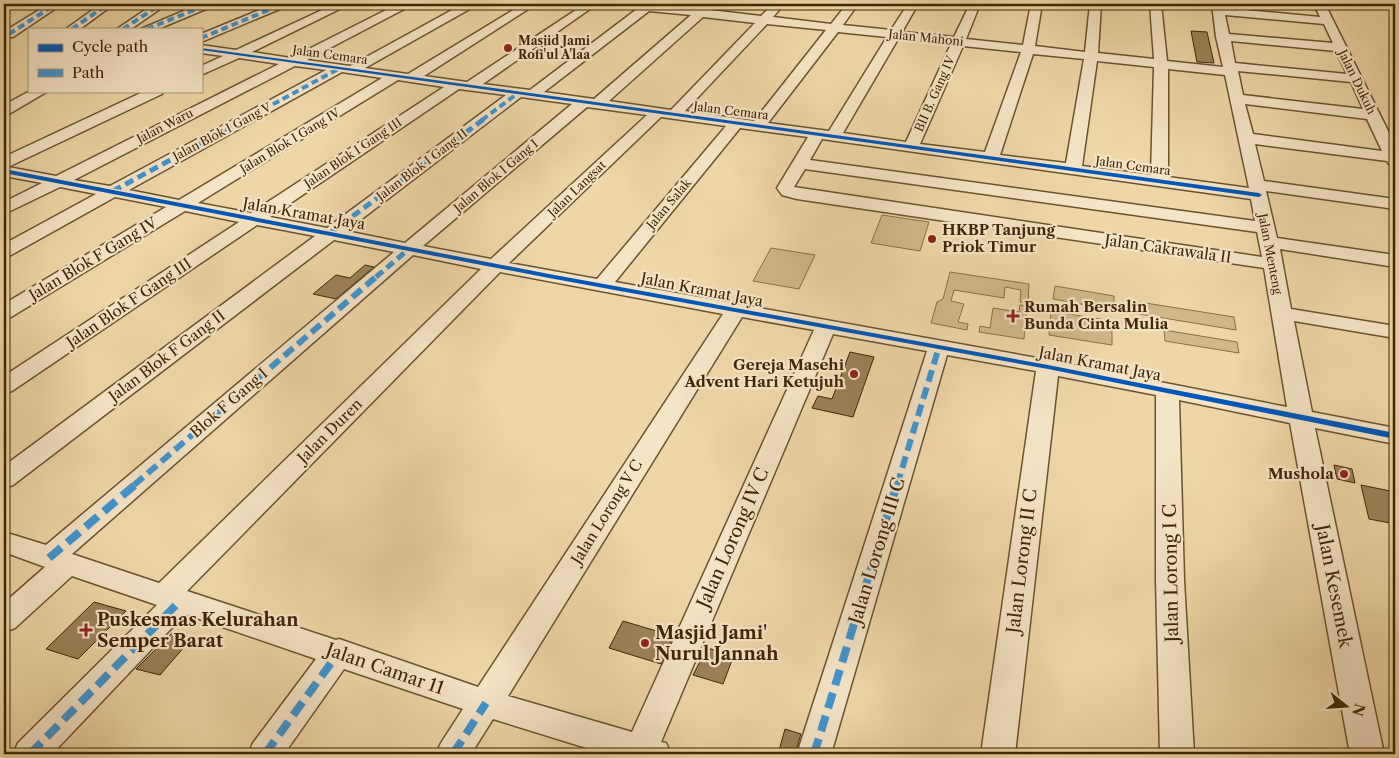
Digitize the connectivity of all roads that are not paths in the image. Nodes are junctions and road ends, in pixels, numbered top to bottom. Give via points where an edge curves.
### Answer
1 (56, 4) edge
2 (108, 4) edge
3 (161, 4) edge
4 (209, 4) edge
5 (267, 4) edge
6 (283, 4) edge
7 (344, 4) edge
8 (406, 4) edge
9 (471, 4) edge
10 (531, 4) edge
11 (592, 4) edge
12 (620, 4) edge
13 (779, 4) edge
14 (853, 4) edge
15 (913, 4) edge
16 (975, 4) edge
17 (1037, 4) edge
18 (1096, 4) edge
19 (1156, 4) edge
20 (1320, 4) edge
21 (649, 5) edge
22 (706, 8) edge
23 (1218, 8) edge
24 (763, 20) junction
25 (1328, 21) junction
26 (73, 28) edge
27 (125, 28) edge
28 (149, 28) edge
29 (835, 28) junction
30 (202, 32) edge
31 (28, 34) edge
32 (895, 34) junction
33 (8, 36) edge
34 (1222, 36) junction
35 (202, 38) edge
36 (958, 41) junction
37 (1341, 48) junction
38 (202, 49) edge
39 (1028, 49) junction
40 (238, 54) junction
41 (1091, 56) junction
42 (293, 62) junction
43 (1161, 64) junction
44 (1232, 69) junction
45 (341, 70) junction
46 (202, 71) edge
47 (404, 76) junction
48 (1357, 79) junction
49 (460, 86) junction
50 (39, 92) edge
51 (155, 92) edge
52 (521, 95) junction
53 (1239, 99) junction
54 (587, 103) junction
55 (4, 111) edge
56 (657, 112) junction
57 (674, 115) junction
58 (1374, 115) junction
59 (736, 123) junction
60 (759, 125) junction
61 (818, 134) junction
62 (834, 136) junction
63 (1247, 138) junction
64 (911, 147) junction
65 (938, 151) junction
66 (990, 159) junction
67 (1394, 159) edge
68 (4, 163) edge
69 (801, 164) junction
70 (1070, 169) junction
71 (4, 171) edge
72 (58, 180) junction
73 (927, 181) junction
74 (1161, 182) junction
75 (1258, 190) junction
76 (113, 191) junction
77 (1066, 200) junction
78 (1395, 204) edge
79 (183, 205) junction
80 (4, 209) edge
81 (917, 210) junction
82 (254, 219) junction
83 (330, 233) junction
84 (1063, 233) junction
85 (1267, 235) junction
86 (410, 248) junction
87 (4, 251) edge
88 (1395, 261) edge
89 (1273, 264) junction
90 (496, 265) junction
91 (602, 285) junction
92 (4, 313) edge
93 (1281, 313) junction
94 (732, 316) junction
95 (826, 326) junction
96 (1395, 332) edge
97 (939, 347) junction
98 (1048, 367) junction
99 (4, 386) edge
100 (1167, 392) junction
101 (1301, 418) junction
102 (1395, 436) edge
103 (4, 479) edge
104 (4, 542) edge
105 (58, 561) junction
106 (172, 598) junction
107 (4, 620) edge
108 (339, 652) junction
109 (486, 703) junction
110 (644, 753) edge
111 (30, 754) edge
112 (265, 754) edge
113 (453, 754) edge
114 (814, 754) edge
115 (998, 754) edge
116 (1177, 754) edge
117 (1367, 754) edge

1 - 33 street
2 - 26 street
3 - 27 street
4 - 28 street
5 - 30 street
6 - 35 street
7 - 40 street
8 - 42 street, Jalan Waru
9 - 45 street, Jalan Blok I Gang V
10 - 47 street, Jalan Blok I Gang IV
11 - 49 street, Jalan Blok I Gang III
12 - 21 street, Jalan Mahoni
13 - 24 street
14 - 29 street
15 - 32 street
16 - 36 street, BII B. Gang IV
17 - 39 street
18 - 41 street
19 - 43 street
20 - 25 street, Jalan Dukuh
21 - 22 street, Jalan Mahoni
21 - 52 street, Jalan Blok I Gang II
22 - 24 street, Jalan Mahoni
22 - 54 street, Jalan Blok I Gang I
23 - 25 street
23 - 34 street, Jalan Menteng
24 - 29 street, Jalan Mahoni
24 - 57 street
25 - 37 street, Jalan Dukuh
29 - 32 street, Jalan Mahoni
29 - 60 street
31 - 33 street
32 - 36 street, Jalan Mahoni
32 - 62 street
34 - 37 street
34 - 44 street, Jalan Menteng
36 - 39 street, Jalan Mahoni
36 - 64 street, BII B. Gang IV
37 - 48 street, Jalan Dukuh
38 - 40 street, Jalan Cemara
39 - 41 street, Jalan Mahoni
39 - 66 street
40 - 42 street, Jalan Cemara
40 - 46 street
41 - 43 street, Jalan Mahoni
41 - 70 street
42 - 45 street, Jalan Cemara
42 - 72 street, Jalan Waru
43 - 44 street, Jalan Mahoni
43 - 74 street
44 - 48 street, Jalan Mahoni
44 - 53 street, Jalan Menteng
45 - 47 street, Jalan Cemara
45 - 76 street, Jalan Blok I Gang V
47 - 49 street, Jalan Cemara
47 - 79 street, Jalan Blok I Gang IV
48 - 58 street, Jalan Dukuh
49 - 52 street, Jalan Cemara
49 - 82 street, Jalan Blok I Gang III
50 - 55 street
51 - 68 street
52 - 54 street, Jalan Cemara
52 - 83 street, Jalan Blok I Gang II
53 - 58 street
53 - 63 street, Jalan Menteng
54 - 56 street, Jalan Cemara
54 - 86 street, Jalan Blok I Gang I
56 - 57 street, Jalan Cemara
56 - 90 street, Jalan Langsat
57 - 59 street, Jalan Cemara
58 - 67 street, Jalan Dukuh
59 - 60 street, Jalan Cemara
59 - 91 street, Jalan Salak
60 - 61 street, Jalan Cemara
61 - 62 street, Jalan Cemara
61 - 69 street, Jalan Cakrawala II
62 - 64 street, Jalan Cemara
63 - 67 street
63 - 75 street, Jalan Menteng
64 - 65 street, Jalan Cemara
65 - 66 street, Jalan Cemara
65 - 73 street
66 - 70 street, Jalan Cemara
69 - 73 street
69 - 81 street, Jalan Cakrawala II via 785,188 788,192
70 - 74 street, Jalan Cemara
70 - 77 street
71 - 72 street, Jalan Kramat Jaya
72 - 76 street, Jalan Kramat Jaya
72 - 80 street, Jalan Waru
73 - 77 street
73 - 81 street
74 - 75 street, Jalan Cemara
75 - 78 street, Jalan Cemara
75 - 85 street, Jalan Menteng
76 - 79 street, Jalan Kramat Jaya
76 - 87 street, Jalan Blok I Gang V
77 - 84 street
77 - 85 street
79 - 82 street, Jalan Kramat Jaya
79 - 92 street, Jalan Blok F Gang IV
81 - 84 street, Jalan Cakrawala II
82 - 83 street, Jalan Kramat Jaya
82 - 99 street, Jalan Blok F Gang III
83 - 86 street, Jalan Kramat Jaya
83 - 103 street, Jalan Blok F Gang II
84 - 89 street, Jalan Cakrawala II
85 - 88 street
85 - 89 street, Jalan Menteng
86 - 90 street, Jalan Kramat Jaya
86 - 105 street, Blok F Gang I
89 - 93 street, Jalan Menteng
90 - 91 street, Jalan Kramat Jaya
90 - 106 street, Jalan Duren
91 - 94 street, Jalan Kramat Jaya
93 - 96 street
93 - 101 street, Jalan Menteng
94 - 95 street, Jalan Kramat Jaya
94 - 109 street, Jalan Lorong V C
95 - 97 street, Jalan Kramat Jaya
95 - 110 street, Jalan Lorong IV C
97 - 98 street, Jalan Kramat Jaya
97 - 114 street, Jalan Lorong III C
98 - 100 street, Jalan Kramat Jaya
98 - 115 street, Jalan Lorong II C
100 - 101 street, Jalan Kramat Jaya
100 - 116 street, Jalan Lorong I C
101 - 102 street, Jalan Kramat Jaya
101 - 117 street, Jalan Kesemek
104 - 105 street, Jalan Camar 11
105 - 106 street, Jalan Camar 11
105 - 107 street, Blok F Gang I
106 - 108 street, Jalan Camar 11
106 - 111 street, Jalan Duren
108 - 109 street, Jalan Camar 11
108 - 112 street
109 - 110 street, Jalan Camar 11
109 - 113 street, Jalan Lorong V C

